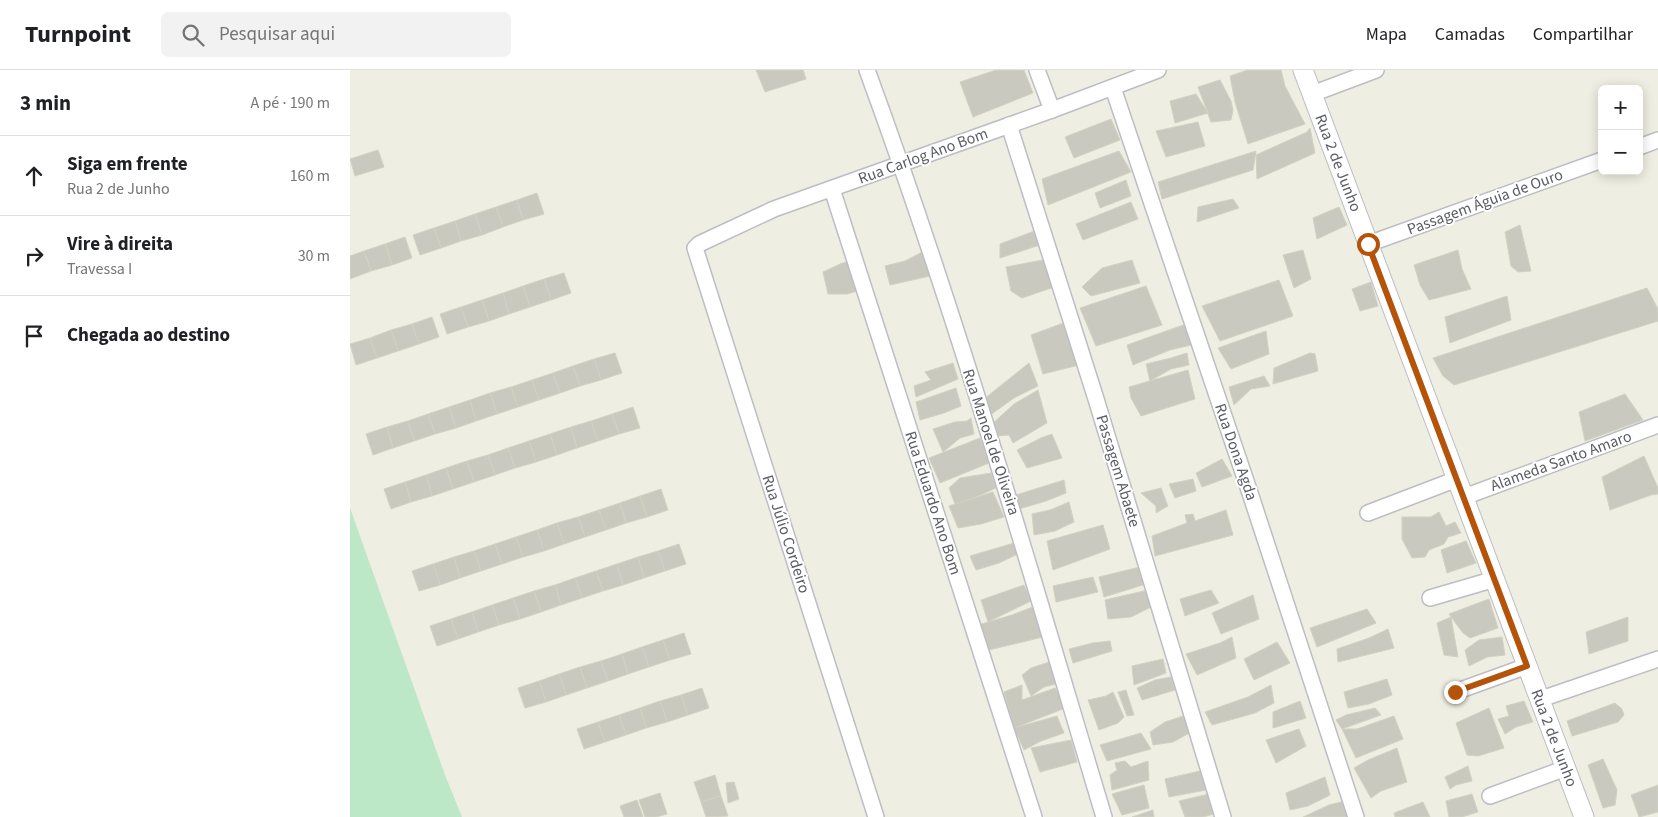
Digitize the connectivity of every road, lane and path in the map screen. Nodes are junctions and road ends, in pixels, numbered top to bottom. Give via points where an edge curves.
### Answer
1 (867, 70) edge
2 (1037, 70) edge
3 (1158, 70) edge
4 (1303, 70) edge
5 (1376, 70) edge
6 (1113, 88) junction
7 (1312, 94) junction
8 (1052, 110) junction
9 (1010, 125) junction
10 (1658, 140) edge
11 (1643, 146) edge
12 (1598, 161) edge
13 (901, 162) junction
14 (832, 188) junction
15 (1368, 244) junction
16 (696, 252) joint
17 (1658, 425) edge
18 (1457, 479) junction
19 (1464, 498) junction
20 (1368, 513) dead end
21 (1495, 579) junction
22 (1430, 598) dead end
23 (1658, 659) edge
24 (1527, 666) junction
25 (1455, 692) dead end
26 (1541, 699) junction
27 (1566, 768) junction
28 (1490, 796) dead end
29 (876, 817) edge
30 (1034, 817) edge
31 (1104, 817) edge
32 (1223, 817) edge
33 (1356, 817) edge
34 (1584, 817) edge

1 - 13 street, Rua Manoel de Oliveira
2 - 8 street
3 - 6 street, Rua Carlog Ano Bom
4 - 7 street, Rua 2 de Junho
5 - 7 street
6 - 8 street, Rua Carlog Ano Bom
6 - 33 street, Rua Dona Agda
7 - 15 street, Rua 2 de Junho
8 - 9 street, Rua Carlog Ano Bom
9 - 13 street, Rua Carlog Ano Bom
9 - 32 street, Passagem Abaete
10 - 11 street
12 - 15 street, Passagem Águia de Ouro
13 - 14 street, Rua Carlog Ano Bom
13 - 31 street, Rua Manoel de Oliveira via 1011,503
14 - 16 street, Rua Carlog Ano Bom via 774,208 699,244
14 - 30 street, Rua Eduardo Ano Bom
15 - 18 street, Rua 2 de Junho
16 - 29 street, Rua Júlio Cordeiro
17 - 19 street, Alameda Santo Amaro
18 - 19 street, Rua 2 de Junho
18 - 20 street
19 - 21 street, Rua 2 de Junho
21 - 22 street
21 - 24 street, Rua 2 de Junho
23 - 26 street
24 - 25 street
24 - 26 street, Rua 2 de Junho
26 - 27 street, Rua 2 de Junho
27 - 28 street
27 - 34 street, Rua 2 de Junho

